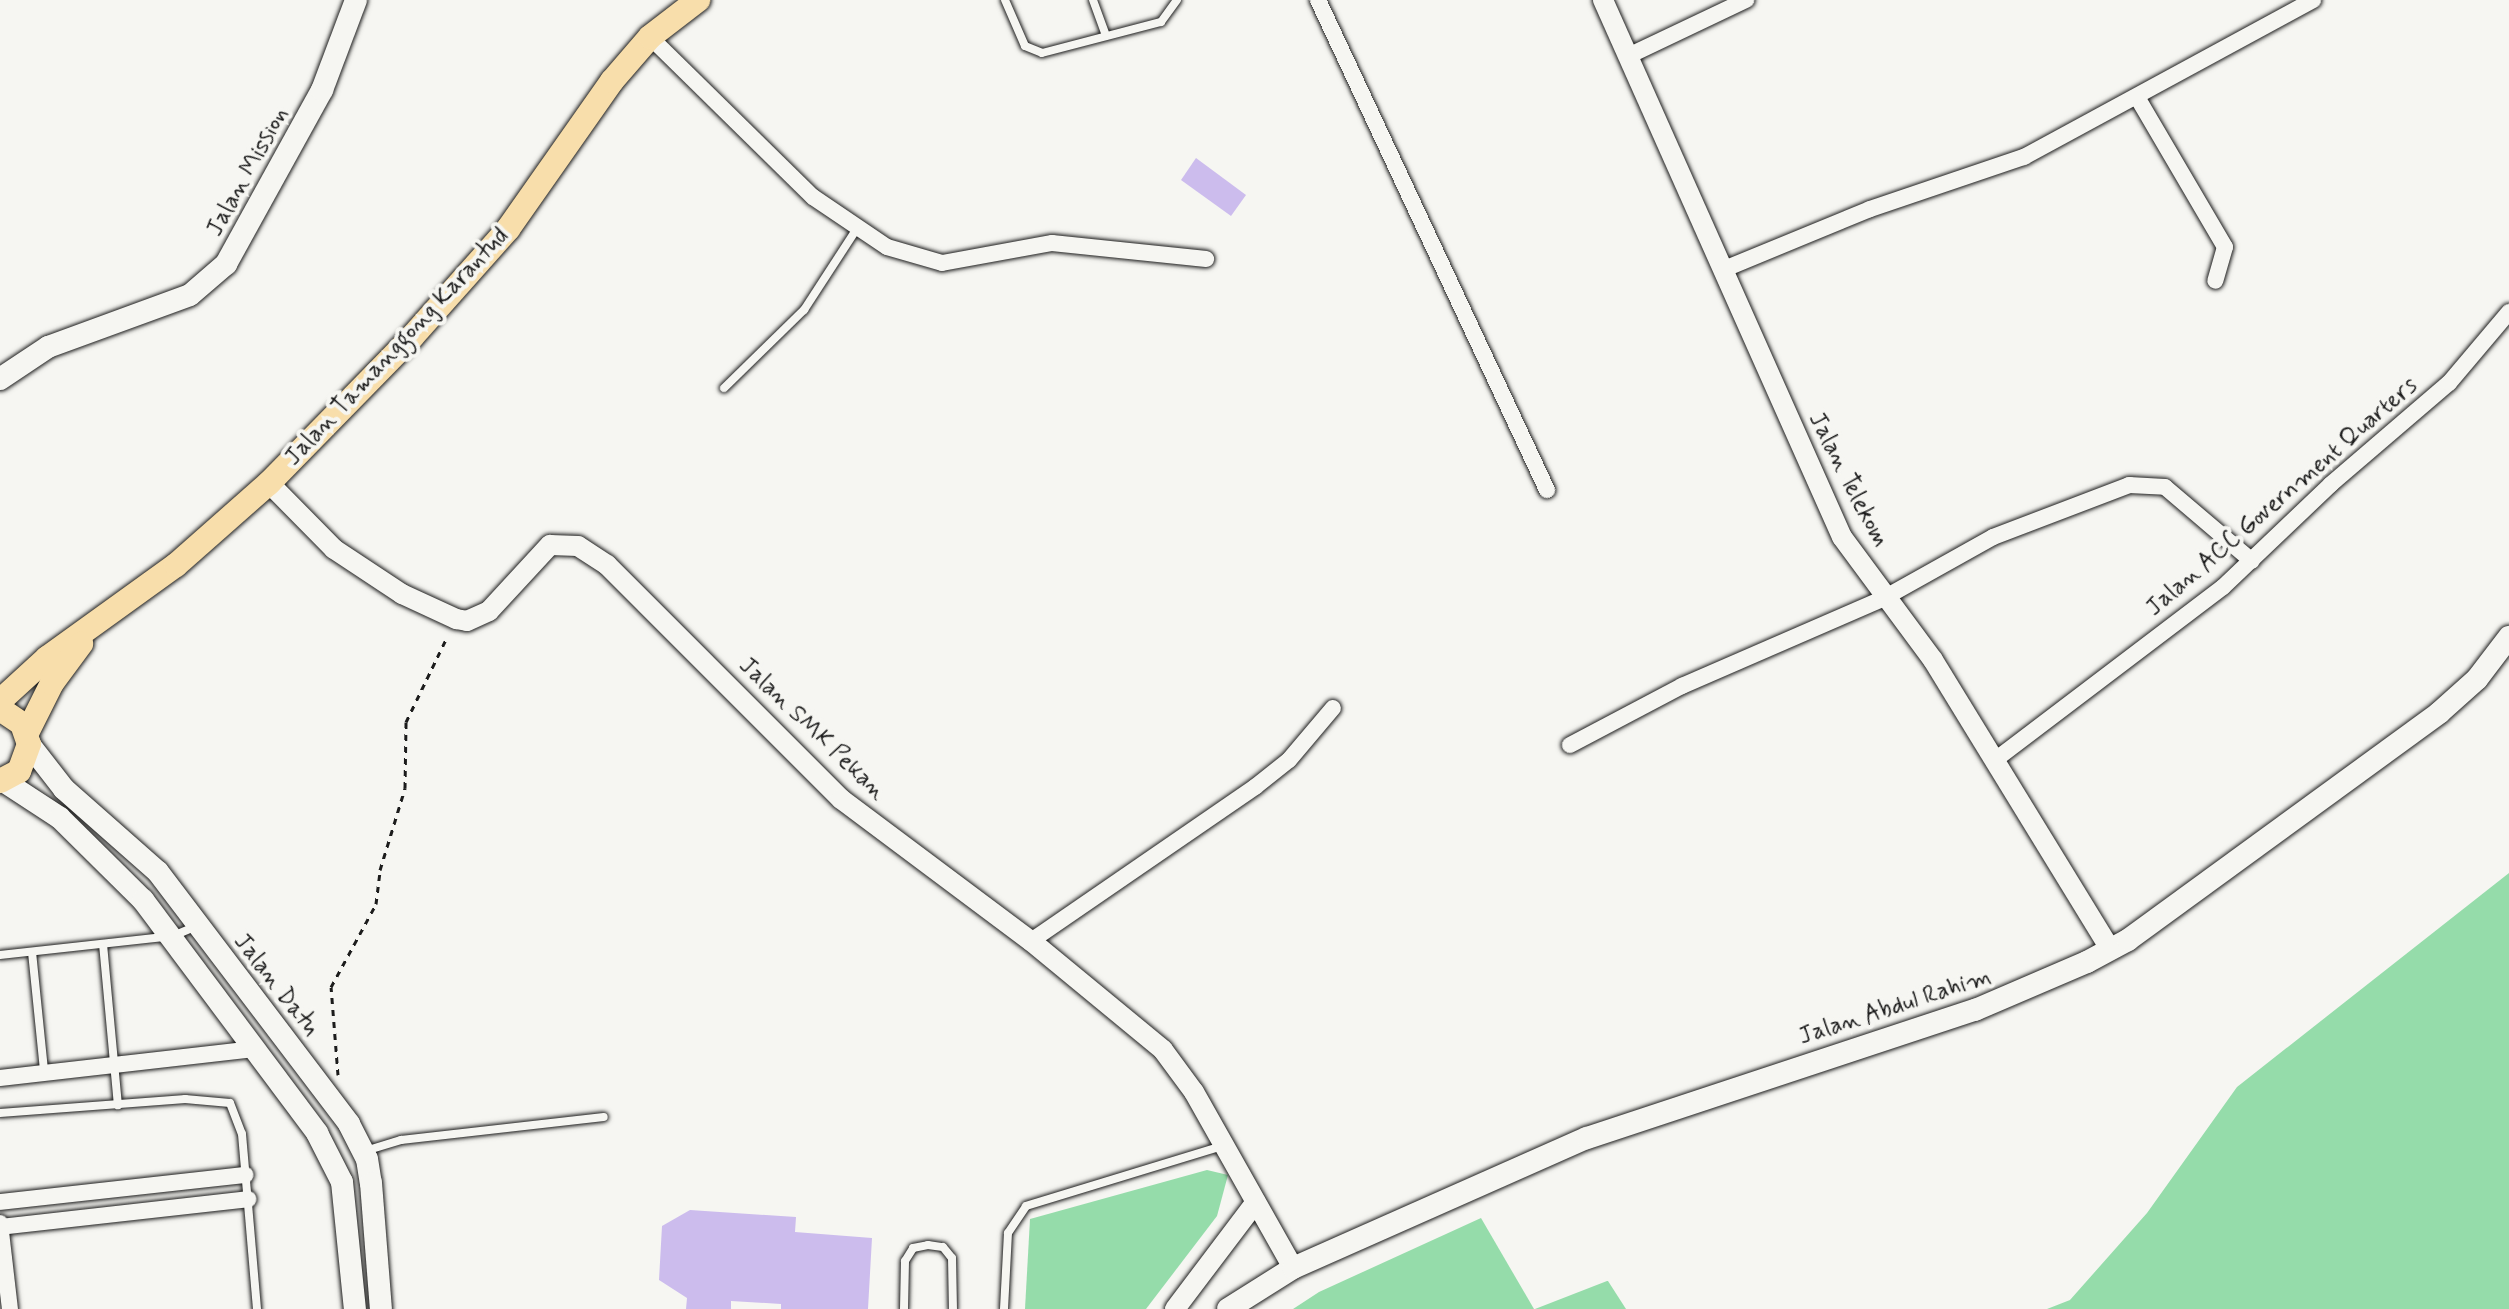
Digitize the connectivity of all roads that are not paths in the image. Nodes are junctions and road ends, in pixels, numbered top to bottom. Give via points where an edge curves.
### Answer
1 (356, 0) edge
2 (698, 0) edge
3 (1005, 0) edge
4 (1093, 0) edge
5 (1177, 0) edge
6 (1318, 0) edge
7 (1603, 0) edge
8 (1746, 0) edge
9 (2313, 0) edge
10 (1106, 36) junction
11 (650, 37) junction
12 (1628, 56) junction
13 (2137, 97) junction
14 (856, 230) junction
15 (1206, 259) dead end
16 (1722, 270) junction
17 (2215, 281) dead end
18 (2509, 312) edge
19 (0, 379) edge
20 (724, 388) dead end
21 (269, 483) junction
22 (1547, 490) dead end
23 (2252, 561) junction
24 (1884, 598) junction
25 (94, 626) junction
26 (2509, 637) edge
27 (0, 701) edge
28 (1333, 708) dead end
29 (0, 709) edge
30 (28, 739) junction
31 (1570, 745) dead end
32 (1995, 760) junction
33 (1, 780) edge
34 (196, 926) junction
35 (173, 936) junction
36 (1031, 941) junction
37 (103, 944) junction
38 (2110, 949) junction
39 (32, 952) junction
40 (0, 955) edge
41 (220, 957) junction
42 (199, 971) junction
43 (256, 1049) junction
44 (114, 1064) junction
45 (44, 1071) junction
46 (0, 1078) edge
47 (118, 1105) junction
48 (0, 1113) edge
49 (604, 1117) dead end
50 (1225, 1145) junction
51 (364, 1152) junction
52 (246, 1175) junction
53 (248, 1199) junction
54 (0, 1202) edge
55 (1256, 1202) junction
56 (0, 1226) edge
57 (1293, 1268) junction
58 (10, 1309) edge
59 (257, 1309) edge
60 (355, 1309) edge
61 (381, 1309) edge
62 (904, 1309) edge
63 (953, 1309) edge
64 (1004, 1309) edge
65 (1175, 1309) edge
66 (1228, 1309) edge

1 - 19 main road, Jalan Mission via 322,90 226,264 190,295 48,347
2 - 11 main road, Jalan Tamanggong Karantud
3 - 10 lane via 1032,51 1065,49
4 - 10 lane
5 - 10 lane via 1161,22
6 - 22 street
7 - 12 street, Jalan Telekom
8 - 12 street
9 - 13 street
11 - 14 street via 813,197
11 - 21 main road, Jalan Tamanggong Karantud via 612,81 508,229 411,338
12 - 16 street, Jalan Telekom
13 - 16 street via 2015,161 1870,209
13 - 17 street via 2225,247
14 - 15 street via 887,247 942,263 1052,243
14 - 20 lane via 804,310
16 - 24 street, Jalan Telekom via 1835,523
18 - 23 street, Jalan ACC Government Quarters via 2449,383 2331,484
21 - 25 main road, Jalan Tamanggong Karantud via 176,565
21 - 36 street, Jalan SMK Pekan via 334,549 402,594 456,619 467,621 489,611 550,545 578,546 617,575 841,799
23 - 24 street via 2165,487 2144,483 1993,537
23 - 32 street, Jalan ACC Government Quarters
24 - 31 street via 1682,686
24 - 32 street, Jalan Telekom via 1927,651
25 - 27 main road, Jalan Tamanggong Karantud via 47,658
25 - 30 main road, Jalan Tamanggong Karantud via 52,683
26 - 38 main road, Jalan Abdul Rahim via 2477,679 2439,713
28 - 36 street via 1267,778
29 - 30 main road via 14,715
30 - 33 main road, Jalan Tamanggong Karantud via 19,771
30 - 34 main road, Jalan Datu via 64,789 158,872
32 - 38 street, Jalan Telekom
33 - 35 main road via 60,818
34 - 35 lane
34 - 41 main road, Jalan Datu
35 - 37 lane
35 - 42 main road
36 - 50 street, Jalan SMK Pekan via 1163,1050
37 - 39 lane
37 - 44 lane
38 - 57 main road, Jalan Abdul Rahim via 1975,1010 1587,1138
39 - 40 lane
39 - 45 lane
41 - 42 main road
41 - 51 main road, Jalan Datu via 326,1091
42 - 43 main road
43 - 44 street
43 - 60 main road via 334,1160 342,1182
44 - 45 street
44 - 47 lane
45 - 46 street
47 - 48 lane
47 - 52 lane via 185,1099 230,1103 239,1115
49 - 51 lane via 401,1140
50 - 55 street, Jalan SMK Pekan
50 - 64 lane via 1026,1206 1008,1233
51 - 61 main road, Jalan Datu
52 - 53 lane
52 - 54 street
53 - 56 street
53 - 59 lane
55 - 57 street, Jalan SMK Pekan
55 - 65 street
56 - 58 street
57 - 66 main road, Jalan Abdul Rahim
62 - 63 lane via 905,1261 913,1248 928,1245 943,1247 952,1258

